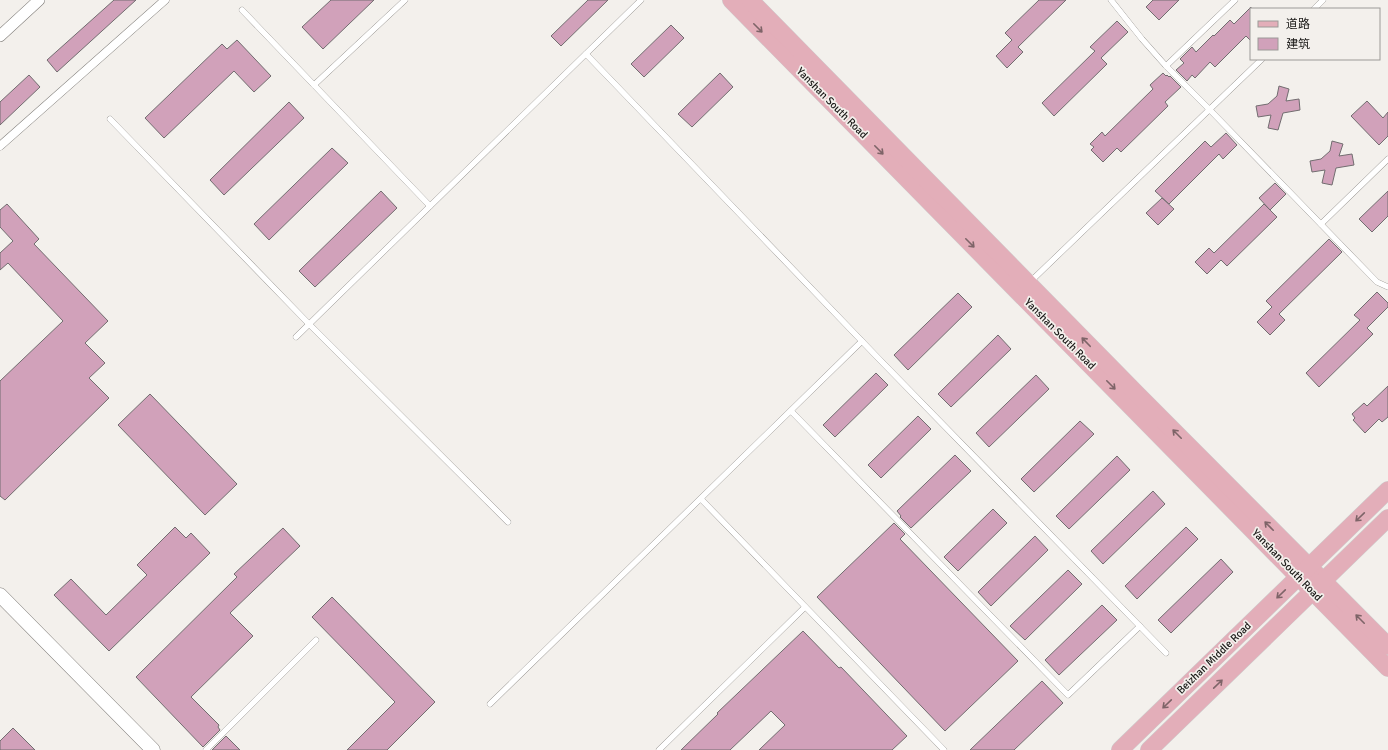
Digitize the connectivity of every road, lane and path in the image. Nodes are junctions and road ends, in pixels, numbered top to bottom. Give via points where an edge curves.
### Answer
1 (39, 0) edge
2 (165, 0) edge
3 (405, 0) edge
4 (641, 0) edge
5 (731, 0) edge
6 (750, 0) edge
7 (1111, 0) edge
8 (1235, 0) edge
9 (1323, 0) edge
10 (1315, 8) edge
11 (242, 10) dead end
12 (0, 36) edge
13 (586, 54) junction
14 (1261, 60) edge
15 (1166, 66) junction
16 (314, 85) junction
17 (1209, 109) junction
18 (110, 119) dead end
19 (0, 146) edge
20 (1388, 159) edge
21 (430, 206) junction
22 (1321, 224) junction
23 (1028, 283) junction
24 (1388, 287) edge
25 (309, 324) junction
26 (296, 337) dead end
27 (862, 341) junction
28 (791, 411) junction
29 (1388, 490) edge
30 (701, 499) junction
31 (1388, 518) edge
32 (508, 522) dead end
33 (1304, 572) junction
34 (1318, 586) junction
35 (0, 595) edge
36 (805, 607) junction
37 (1140, 626) junction
38 (316, 640) dead end
39 (1388, 646) edge
40 (1166, 653) dead end
41 (1388, 668) edge
42 (490, 704) dead end
43 (152, 750) edge
44 (206, 750) edge
45 (659, 750) edge
46 (944, 750) edge
47 (1120, 750) edge
48 (1149, 750) edge

1 - 12 street
2 - 19 street
3 - 16 lane
4 - 13 lane
5 -> 33 main road, Yanshan South Road
6 - 23 main road, Yanshan South Road
7 - 15 lane
8 - 15 lane
9 - 10 lane
11 - 16 lane
13 - 21 lane
13 - 27 lane
14 - 17 lane
15 - 17 lane
16 - 21 lane
17 - 22 lane
17 - 23 lane
18 - 25 lane
20 - 22 lane
21 - 25 lane
22 - 24 lane via 1377,282
33 -> 23 main road, Yanshan South Road
25 - 26 lane
25 - 32 lane
27 - 28 lane
27 - 37 lane
28 - 30 lane
28 - 37 lane via 1068,695
29 -> 33 main road, Beizhan Middle Road
30 - 36 lane
30 - 42 lane
31 - 34 main road, Beizhan Middle Road
33 - 34 main road, Yanshan South Road
33 -> 47 main road, Beizhan Middle Road
39 -> 34 main road, Yanshan South Road
34 - 41 main road, Yanshan South Road
48 -> 34 main road, Beizhan Middle Road
35 - 43 street
36 - 45 lane
36 - 46 lane
37 - 40 lane
38 - 44 lane

